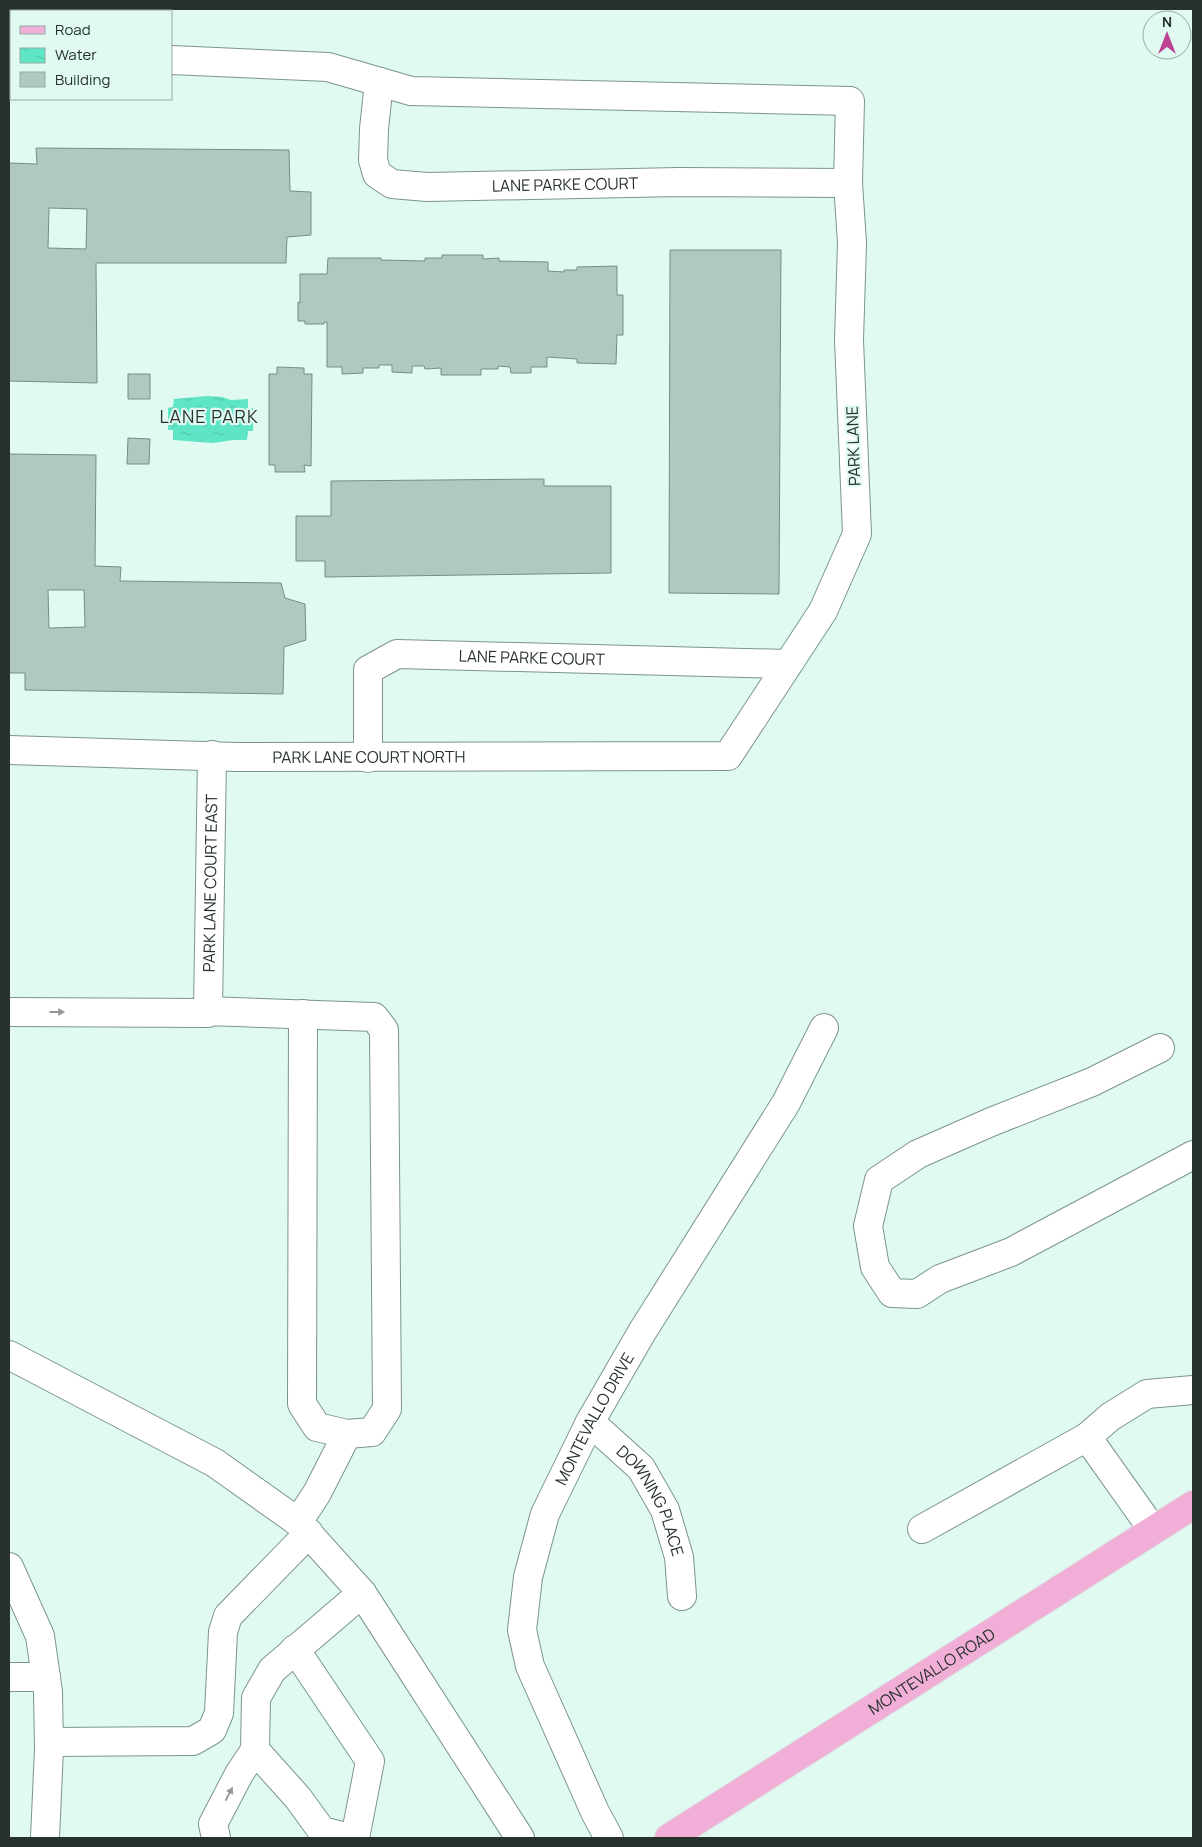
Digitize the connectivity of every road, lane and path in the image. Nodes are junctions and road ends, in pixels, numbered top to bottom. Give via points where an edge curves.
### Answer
1 (172, 60) edge
2 (379, 82) junction
3 (848, 183) junction
4 (788, 664) junction
5 (9, 750) edge
6 (212, 756) junction
7 (728, 756) joint
8 (368, 758) junction
9 (208, 1011) junction
10 (9, 1012) edge
11 (304, 1014) junction
12 (824, 1028) dead end
13 (1160, 1048) dead end
14 (1193, 1155) edge
15 (9, 1355) edge
16 (1193, 1390) edge
17 (590, 1422) junction
18 (347, 1434) junction
19 (1087, 1437) junction
20 (1193, 1504) edge
21 (303, 1528) junction
22 (922, 1529) dead end
23 (1153, 1530) junction
24 (9, 1567) edge
25 (362, 1593) junction
26 (682, 1596) dead end
27 (296, 1650) junction
28 (9, 1676) edge
29 (46, 1676) junction
30 (49, 1742) junction
31 (255, 1750) junction
32 (45, 1838) edge
33 (216, 1838) edge
34 (351, 1838) edge
35 (355, 1838) edge
36 (520, 1838) edge
37 (609, 1838) edge
38 (669, 1838) edge

1 - 2 street via 328,67
2 - 3 street, PARK LANE via 411,91 850,101
2 - 3 street, LANE PARKE COURT via 373,160 377,174 392,184 427,187 679,182
3 - 4 street, PARK LANE via 852,243 849,340 857,534 823,611
4 - 7 street, PARK LANE
4 - 8 street, LANE PARKE COURT via 397,654 368,670
5 - 6 street, PARK LANE COURT NORTH
6 - 8 street, PARK LANE COURT NORTH
6 - 9 street, PARK LANE COURT EAST
7 - 8 street, PARK LANE COURT NORTH
10 -> 9 street
9 - 11 street
11 - 18 street via 302,1404 317,1427
11 - 18 street via 374,1017 384,1030 386,1409 372,1432
12 - 17 street, MONTEVALLO DRIVE via 786,1103 642,1332
13 - 14 street via 1092,1082 918,1154 879,1180 868,1226 875,1266 892,1293 917,1294 940,1279 1012,1252
15 - 21 street via 215,1463
16 - 19 street via 1147,1394 1110,1417
17 - 26 street, DOWNING PLACE via 641,1468 665,1510 679,1557
17 - 37 street, MONTEVALLO DRIVE via 545,1514 528,1577 522,1630 530,1666
18 - 21 street
19 - 22 street
19 - 23 street
20 - 23 main road, MONTEVALLO ROAD
21 - 25 street
21 - 30 street via 228,1616 222,1632 219,1712 212,1730 193,1741
23 - 38 main road, MONTEVALLO ROAD
24 - 29 street via 40,1636
25 - 27 street
25 - 36 street
27 - 31 street via 272,1670 256,1698
27 - 35 street via 370,1761
28 - 29 street
29 - 30 street
30 - 32 street
33 -> 31 street via 213,1824
31 - 34 street via 298,1798 322,1831

